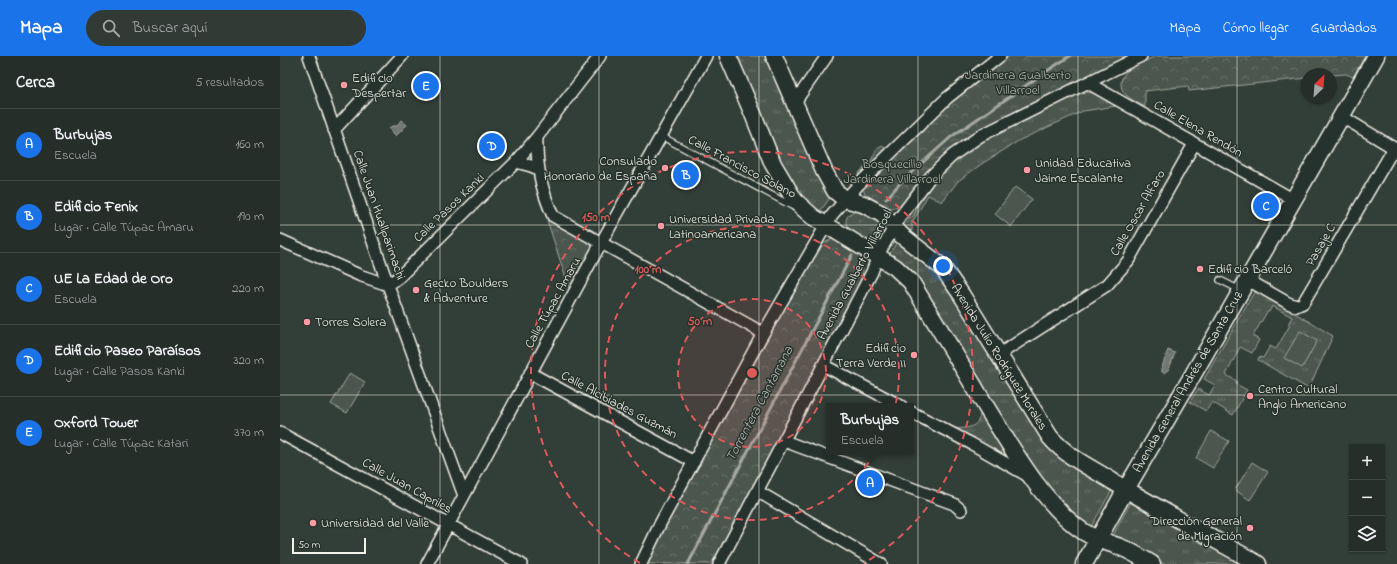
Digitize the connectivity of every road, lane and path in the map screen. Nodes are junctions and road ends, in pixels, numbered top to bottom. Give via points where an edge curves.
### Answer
1 (309, 56) edge
2 (402, 56) edge
3 (600, 56) edge
4 (706, 56) edge
5 (728, 56) edge
6 (774, 56) edge
7 (827, 56) edge
8 (1000, 56) edge
9 (1141, 56) edge
10 (1376, 56) edge
11 (1088, 82) junction
12 (795, 102) junction
13 (1341, 116) junction
14 (334, 130) junction
15 (660, 135) junction
16 (537, 137) junction
17 (1194, 144) junction
18 (1396, 149) edge
19 (516, 162) junction
20 (538, 169) junction
21 (845, 199) junction
22 (1294, 200) junction
23 (819, 221) junction
24 (894, 228) junction
25 (280, 240) edge
26 (601, 243) junction
27 (878, 255) junction
28 (1220, 280) dead end
29 (388, 285) junction
30 (1245, 285) junction
31 (764, 332) junction
32 (998, 355) junction
33 (823, 365) junction
34 (530, 373) junction
35 (895, 403) edge
36 (914, 414) edge
37 (280, 433) edge
38 (784, 440) junction
39 (694, 462) junction
40 (1033, 479) junction
41 (1126, 489) junction
42 (757, 491) junction
43 (464, 496) junction
44 (961, 510) dead end
45 (448, 525) junction
46 (1098, 539) junction
47 (427, 564) edge
48 (521, 564) edge
49 (641, 564) edge
50 (719, 564) edge
51 (881, 564) edge
52 (1084, 564) edge
53 (1152, 564) edge
54 (1258, 564) edge

1 - 14 street, Calle Juan Huallparimachi
2 - 14 street
3 - 16 street, Calle Pasos Kanki
4 - 15 street, Calle Túpac Amaru
5 - 23 main road via 773,164 795,201
6 - 12 main road
7 - 12 street
8 - 21 street via 947,98
9 - 11 street, Avenida Gualberto Villarroel
10 - 13 main road, Avenida General Andrés de Santa Cruz
11 - 17 street, Calle Elena Rendón
11 - 24 street, Avenida Gualberto Villarroel via 980,136 953,155 931,176
12 - 21 main road via 824,171 835,191
13 - 18 street, Pasaje C
13 - 22 main road, Avenida General Andrés de Santa Cruz
14 - 29 street, Calle Juan Huallparimachi
15 - 23 lane, Calle Francisco Solano
15 - 26 street, Calle Túpac Amaru
16 - 19 street, Calle Pasos Kanki
16 - 20 street
17 - 22 street, Calle Elena Rendón
17 - 32 street, Calle Oscar Alfaro via 1128,261 1112,281
18 - 30 street, Pasaje C via 1303,303 1296,306
19 - 20 street
19 - 29 street, Calle Pasos Kanki
20 - 26 street via 552,216
21 - 23 street
21 - 24 main road, Avenida Julio Rodríguez Morales via 875,209
22 - 30 main road, Avenida General Andrés de Santa Cruz
23 - 27 main road
23 - 31 street
24 - 27 street, Avenida Gualberto Villarroel
24 - 32 main road, Avenida Julio Rodríguez Morales via 942,267
25 - 29 street
26 - 31 street
26 - 34 street, Calle Túpac Amaru
27 - 33 street, Avenida Gualberto Villarroel via 872,272
27 - 40 main road via 911,282
28 - 30 lane
29 - 43 street, Calle Juan Huallparimachi
30 - 41 main road, Avenida General Andrés de Santa Cruz
31 - 39 street
32 - 41 main road, Avenida Julio Rodríguez Morales via 1059,447
33 - 35 street
33 - 38 street, Avenida Gualberto Villarroel
34 - 39 street, Calle Alcibiades Guzmán
34 - 43 street, Calle Túpac Amaru
36 - 40 street
37 - 45 street, Calle Juan Capriles
38 - 42 street, Avenida Gualberto Villarroel
38 - 44 street via 954,504
39 - 49 street
40 - 46 main road via 1071,522
41 - 46 main road, Avenida General Andrés de Santa Cruz
41 - 54 main road, Avenida Julio Rodríguez Morales
42 - 50 street, Avenida Gualberto Villarroel
42 - 51 street
43 - 45 street, Calle Túpac Amaru
45 - 47 street, Calle Túpac Amaru
45 - 48 street, Calle Juan Capriles
46 - 52 main road, Avenida General Andrés de Santa Cruz
46 - 53 main road via 1121,547

